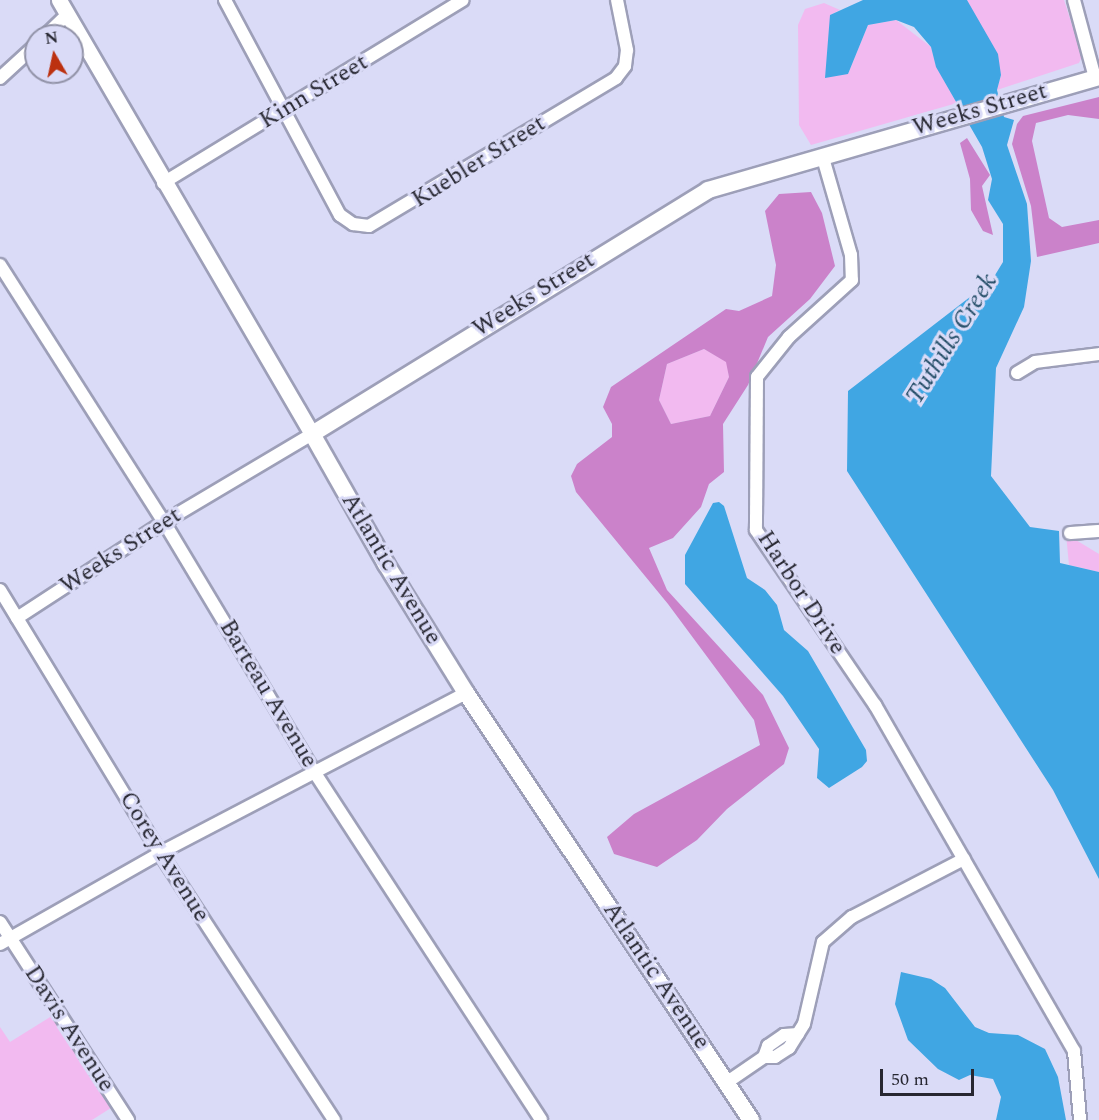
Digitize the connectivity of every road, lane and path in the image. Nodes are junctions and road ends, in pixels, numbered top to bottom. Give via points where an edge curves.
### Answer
1 (59, 0) edge
2 (225, 0) edge
3 (463, 0) edge
4 (617, 0) edge
5 (1074, 0) edge
6 (68, 14) junction
7 (58, 24) edge
8 (24, 56) edge
9 (1097, 77) edge
10 (0, 78) edge
11 (285, 110) junction
12 (823, 158) junction
13 (163, 183) junction
14 (0, 266) edge
15 (1099, 354) edge
16 (1017, 373) dead end
17 (312, 434) junction
18 (164, 522) junction
19 (1099, 531) edge
20 (1070, 533) dead end
21 (0, 590) edge
22 (17, 618) junction
23 (466, 693) junction
24 (315, 773) junction
25 (160, 853) junction
26 (964, 859) junction
27 (0, 922) edge
28 (5, 941) edge
29 (726, 1083) junction
30 (128, 1120) edge
31 (334, 1120) edge
32 (541, 1120) edge
33 (751, 1120) edge
34 (1080, 1120) edge

1 - 6 street, Atlantic Avenue
2 - 11 street
3 - 11 street, Kinn Street
4 - 11 street, Kuebler Street via 627,50 625,66 616,78 385,220 369,226 353,224 340,215
5 - 9 street
6 - 7 street
6 - 13 street, Atlantic Avenue
8 - 10 street
9 - 12 main road, Weeks Street
11 - 13 street, Kinn Street
12 - 17 main road, Weeks Street via 708,190
12 - 26 street, Harbor Drive via 850,249 852,280 789,337 757,376 756,530 875,705
13 - 17 street, Atlantic Avenue
14 - 18 street, Barteau Avenue
15 - 16 street via 1035,362
17 - 18 street, Weeks Street
17 - 23 main road, Atlantic Avenue
18 - 22 street, Weeks Street
18 - 24 street, Barteau Avenue
19 - 20 street
21 - 22 street, Corey Avenue
22 - 25 street, Corey Avenue
23 - 24 street
23 - 29 main road, Atlantic Avenue
24 - 25 street
24 - 32 street, Barteau Avenue
25 - 28 street
25 - 31 street, Corey Avenue
26 - 29 street via 852,917 823,942 798,1034 789,1048 775,1057 764,1057
26 - 34 street, Harbor Drive via 1074,1051
27 - 28 street, Davis Avenue
28 - 30 street, Davis Avenue
29 - 33 main road, Atlantic Avenue

